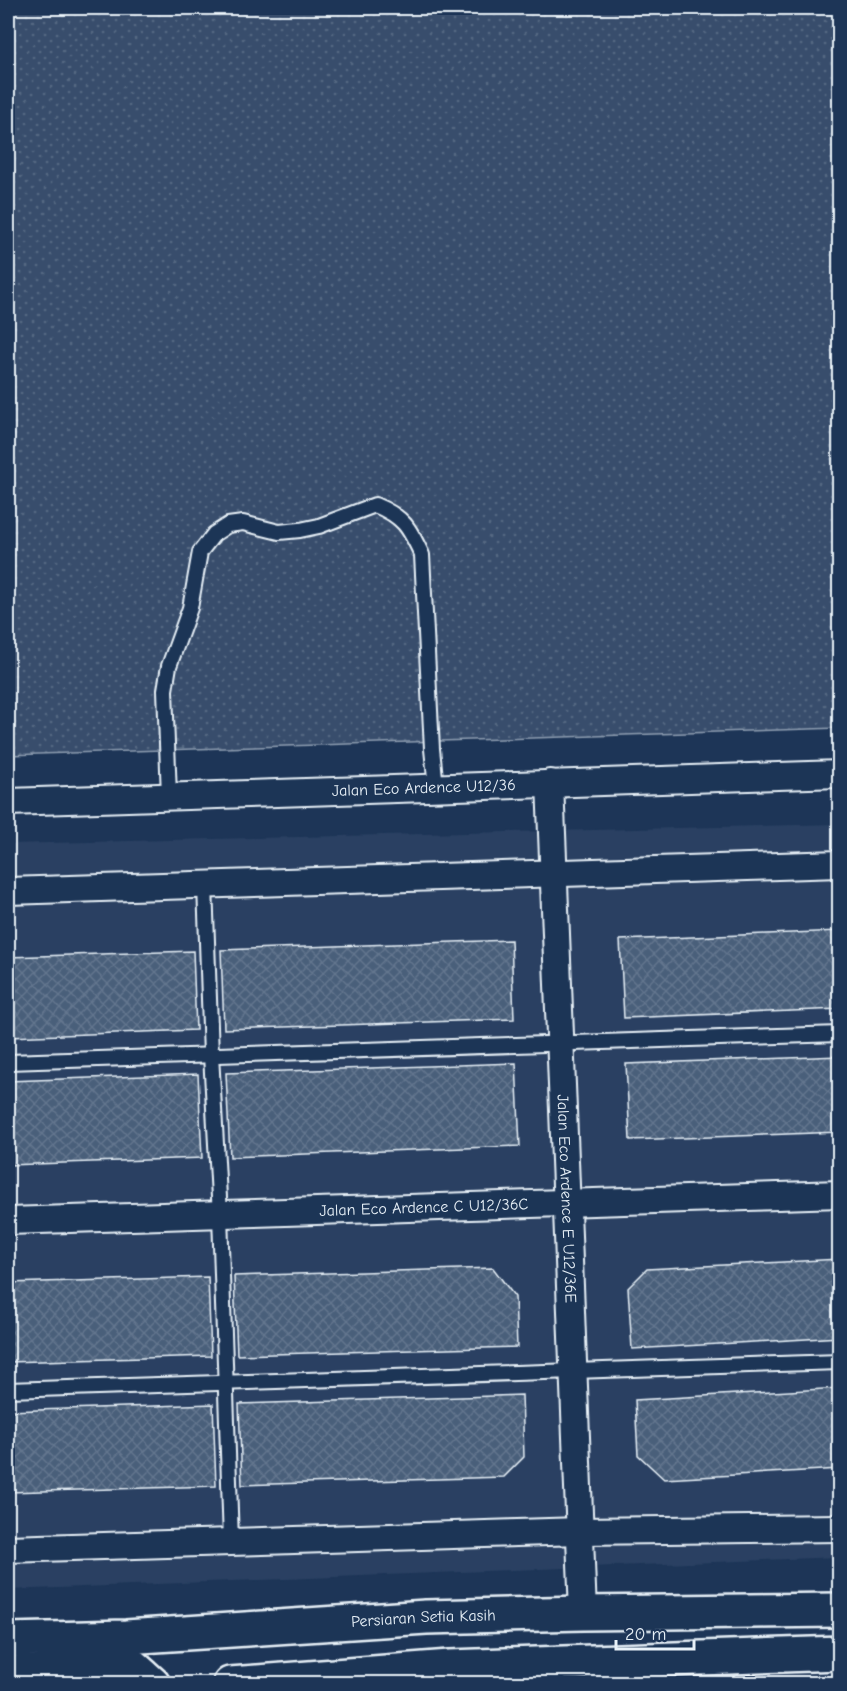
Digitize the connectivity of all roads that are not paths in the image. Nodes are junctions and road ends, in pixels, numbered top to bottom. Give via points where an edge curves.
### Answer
1 (840, 774) edge
2 (550, 783) junction
3 (436, 787) junction
4 (169, 796) junction
5 (8, 802) edge
6 (840, 864) edge
7 (554, 874) junction
8 (204, 885) junction
9 (8, 891) edge
10 (840, 1034) edge
11 (561, 1044) junction
12 (211, 1055) junction
13 (8, 1062) edge
14 (840, 1194) edge
15 (567, 1203) junction
16 (220, 1215) junction
17 (8, 1221) edge
18 (840, 1362) edge
19 (574, 1371) junction
20 (226, 1383) junction
21 (8, 1390) edge
22 (840, 1528) edge
23 (580, 1531) junction
24 (231, 1541) junction
25 (8, 1549) edge
26 (840, 1611) edge
27 (583, 1613) junction
28 (8, 1640) edge
29 (840, 1653) edge
30 (8, 1673) edge
31 (153, 1683) edge
32 (230, 1683) edge

1 - 2 street, Jalan Eco Ardence U12/36
2 - 3 street, Jalan Eco Ardence U12/36
2 - 7 street, Jalan Eco Ardence E U12/36E
3 - 4 street, Jalan Eco Ardence U12/36
3 - 4 lane via 422,555 410,528 375,505 300,530 279,532 243,523 228,525 214,534 200,552 190,608 169,666 165,690
4 - 5 street, Jalan Eco Ardence U12/36
6 - 7 street
7 - 8 street
7 - 11 street, Jalan Eco Ardence E U12/36E
8 - 9 street
8 - 12 lane
10 - 11 lane
11 - 12 lane
11 - 15 street, Jalan Eco Ardence E U12/36E
12 - 13 lane
12 - 16 lane
14 - 15 street, Jalan Eco Ardence C U12/36C
15 - 16 street, Jalan Eco Ardence C U12/36C
15 - 19 street, Jalan Eco Ardence E U12/36E
16 - 17 street, Jalan Eco Ardence C U12/36C
16 - 20 lane
18 - 19 lane
19 - 20 lane
19 - 23 street, Jalan Eco Ardence E U12/36E
20 - 21 lane
20 - 24 lane
22 - 23 street
23 - 24 street
23 - 27 street, Jalan Eco Ardence E U12/36E
24 - 25 street
26 - 27 street, Persiaran Setia Kasih
27 - 28 street, Persiaran Setia Kasih via 426,1617 126,1637
29 - 32 street via 450,1667
30 - 31 street via 134,1667

